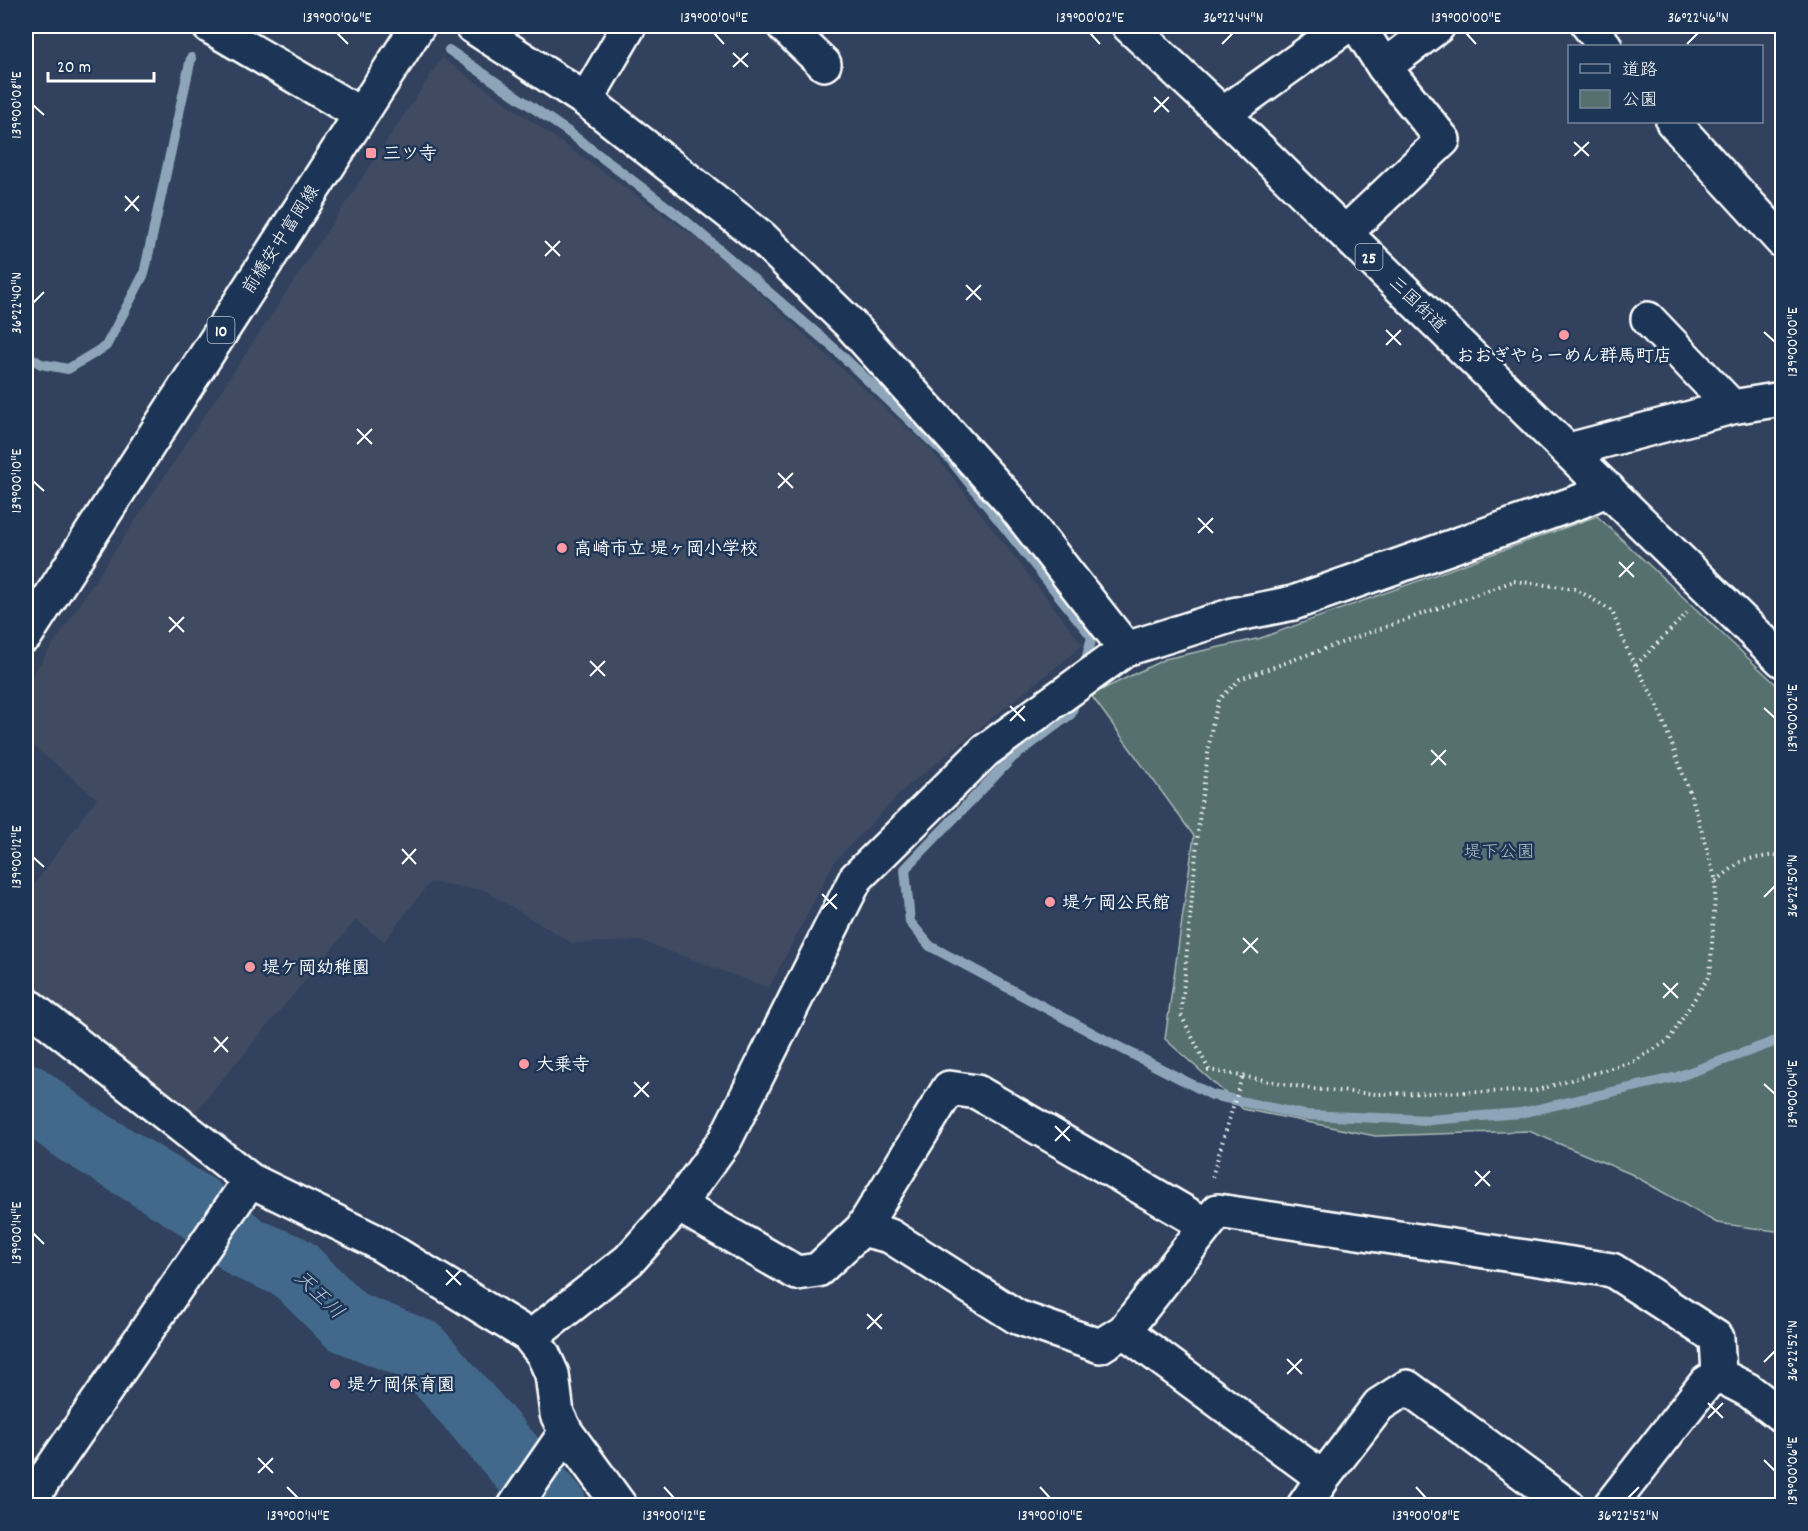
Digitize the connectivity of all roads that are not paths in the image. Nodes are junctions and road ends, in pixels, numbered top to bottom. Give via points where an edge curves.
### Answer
1 (209, 26) edge
2 (418, 26) edge
3 (471, 26) edge
4 (629, 26) edge
5 (784, 26) edge
6 (1129, 26) edge
7 (1346, 26) edge
8 (1358, 26) edge
9 (1438, 26) edge
10 (1589, 26) edge
11 (1604, 45) edge
12 (824, 64) dead end
13 (1384, 67) junction
14 (586, 100) junction
15 (360, 114) junction
16 (1223, 114) junction
17 (1674, 123) edge
18 (1345, 233) junction
19 (1782, 241) edge
20 (1648, 319) dead end
21 (1782, 399) edge
22 (1732, 406) junction
23 (1569, 450) junction
24 (1608, 489) junction
25 (27, 631) edge
26 (1126, 649) junction
27 (1782, 660) edge
28 (26, 1004) edge
29 (250, 1179) junction
30 (678, 1205) junction
31 (1212, 1218) junction
32 (862, 1229) junction
33 (1124, 1331) junction
34 (531, 1337) junction
35 (1719, 1375) junction
36 (1782, 1416) edge
37 (566, 1432) junction
38 (1323, 1478) junction
39 (26, 1506) edge
40 (515, 1506) edge
41 (620, 1506) edge
42 (1304, 1506) edge
43 (1568, 1506) edge
44 (1610, 1506) edge

1 - 15 street
2 - 15 street, 前橋安中富岡線 / 10
3 - 14 street
4 - 14 street
5 - 12 street
6 - 16 street, 三国街道 / 25
7 - 16 street
8 - 13 street
9 - 13 street
10 - 11 street
13 - 18 street via 1443,140
14 - 26 street via 762,238 851,325 1012,503
15 - 25 street, 前橋安中富岡線 / 10
16 - 18 street, 三国街道 / 25
17 - 19 street
18 - 23 street, 三国街道 / 25
20 - 22 street
21 - 22 street
22 - 23 street
23 - 24 street, 三国街道 / 25
24 - 26 street via 1293,603 1233,615
24 - 27 street, 三国街道 / 25
26 - 30 street via 985,750 855,878 725,1140
28 - 29 street
29 - 34 street via 373,1240
29 - 39 street
30 - 32 street via 797,1273 818,1270
30 - 34 street via 629,1260
31 - 32 street via 977,1092 949,1089
31 - 33 street
31 - 35 street via 1612,1270 1717,1338
32 - 33 street via 890,1236 1017,1317 1100,1346
33 - 38 street
34 - 37 street via 552,1374 557,1414
35 - 36 street via 1748,1390
35 - 44 street via 1700,1390
37 - 40 street
37 - 41 street
38 - 42 street
38 - 43 street via 1379,1405 1407,1387

